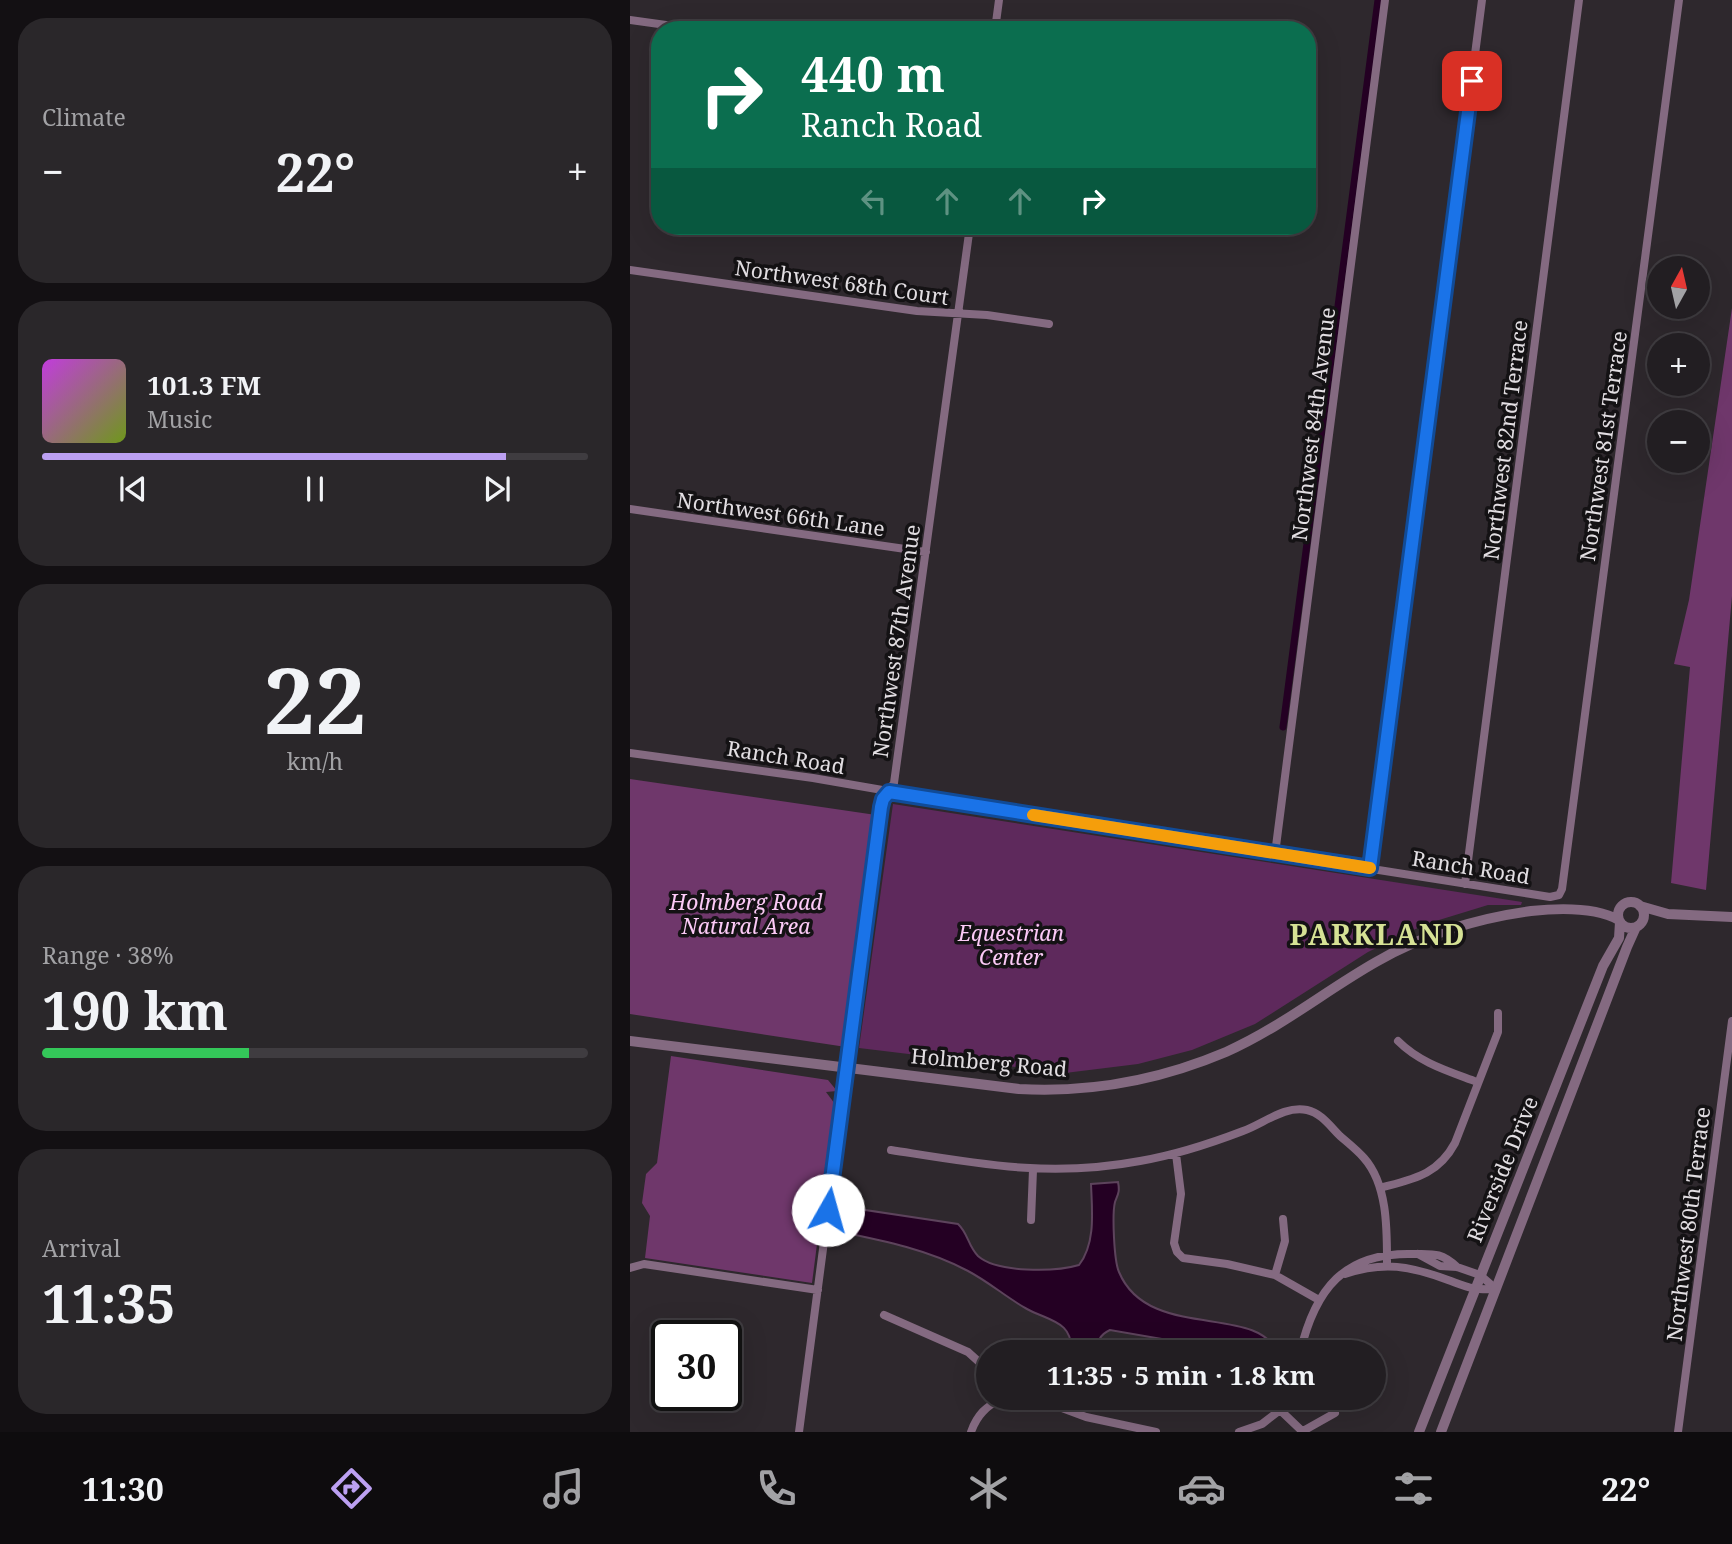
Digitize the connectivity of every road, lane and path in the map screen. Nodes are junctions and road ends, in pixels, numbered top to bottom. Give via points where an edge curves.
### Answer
1 (999, 0) edge
2 (1385, 0) edge
3 (1482, 0) edge
4 (1579, 0) edge
5 (1679, 0) edge
6 (630, 20) edge
7 (996, 21) edge
8 (651, 23) edge
9 (969, 235) edge
10 (630, 270) edge
11 (958, 315) junction
12 (1049, 324) dead end
13 (630, 509) edge
14 (926, 552) junction
15 (630, 752) edge
16 (889, 792) junction
17 (1275, 854) junction
18 (1370, 868) junction
19 (1465, 884) junction
20 (1559, 895) joint
21 (1623, 905) junction
22 (1640, 906) junction
23 (1600, 912) junction
24 (1668, 914) junction
25 (1732, 917) edge
26 (1620, 921) junction
27 (1639, 925) junction
28 (1603, 966) junction
29 (1498, 1013) dead end
30 (1732, 1021) edge
31 (630, 1041) edge
32 (1398, 1041) dead end
33 (846, 1068) junction
34 (1477, 1083) junction
35 (891, 1150) dead end
36 (1176, 1154) junction
37 (1033, 1170) junction
38 (1380, 1188) junction
39 (1283, 1219) dead end
40 (1031, 1220) dead end
41 (1387, 1253) junction
42 (1417, 1254) junction
43 (1429, 1260) junction
44 (1387, 1265) junction
45 (1457, 1267) junction
46 (630, 1268) edge
47 (1424, 1272) junction
48 (1275, 1275) junction
49 (1480, 1275) junction
50 (1336, 1278) junction
51 (1496, 1289) junction
52 (818, 1290) junction
53 (1474, 1290) junction
54 (1319, 1300) junction
55 (884, 1315) dead end
56 (1304, 1340) edge
57 (976, 1359) edge
58 (984, 1410) edge
59 (1067, 1410) edge
60 (1280, 1410) joint
61 (1335, 1413) dead end
62 (799, 1432) edge
63 (971, 1432) edge
64 (1154, 1432) edge
65 (1240, 1432) edge
66 (1303, 1432) edge
67 (1419, 1432) edge
68 (1441, 1432) edge
69 (1678, 1432) edge

1 - 7 street
2 - 17 street, Northwest 84th Avenue
3 - 18 street
4 - 19 street, Northwest 82nd Terrace
5 - 20 street, Northwest 81st Terrace
6 - 8 street
9 - 11 street, Northwest 87th Avenue
10 - 11 street, Northwest 68th Court
11 - 12 street, Northwest 68th Court
11 - 14 street, Northwest 87th Avenue
13 - 14 street, Northwest 66th Lane
14 - 16 street, Northwest 87th Avenue via 894,783
15 - 16 street, Ranch Road
16 - 17 street, Ranch Road
16 - 33 street, Northwest 87th Avenue via 881,807
17 - 18 street, Ranch Road
18 - 19 street, Ranch Road
19 - 20 street, Ranch Road
21 - 22 street
21 - 23 street, Holmberg Road
21 - 26 street
22 - 24 street
22 - 27 street via 1644,915
23 - 26 street, Holmberg Road
23 - 28 street via 1614,925
23 - 33 street, Holmberg Road via 1527,912 1431,936 1378,960 1246,1043 1175,1071 1132,1081 1055,1091
24 - 25 street
24 - 27 street
26 - 27 street via 1626,927
26 - 28 street, Riverside Drive via 1619,938
27 - 51 street, Riverside Drive
28 - 49 street, Riverside Drive
29 - 34 street via 1497,1032
30 - 69 street, Northwest 80th Terrace
31 - 33 street, Holmberg Road
32 - 34 street via 1425,1062
33 - 52 street, Northwest 87th Avenue
34 - 38 street via 1446,1160 1416,1179
35 - 37 street
36 - 37 street via 1073,1170
36 - 38 street via 1290,1110 1305,1110 1317,1114 1365,1158
36 - 48 street via 1181,1194 1174,1244 1177,1252 1183,1258
37 - 40 street
38 - 41 street
39 - 48 street via 1285,1241
41 - 42 street
41 - 44 street
41 - 50 street via 1356,1264
42 - 43 street
42 - 45 street via 1430,1252
43 - 45 street
43 - 47 street
44 - 47 street
44 - 50 street
45 - 49 street
46 - 52 street via 644,1264
47 - 53 street
48 - 54 street
49 - 51 street
49 - 53 street, Riverside Drive
50 - 54 street
51 - 53 street
51 - 68 street, Riverside Drive
52 - 62 street, Northwest 87th Avenue
53 - 67 street, Riverside Drive
54 - 56 street
55 - 57 street
58 - 63 street
59 - 64 street
60 - 65 street via 1262,1424
60 - 66 street
61 - 66 street

